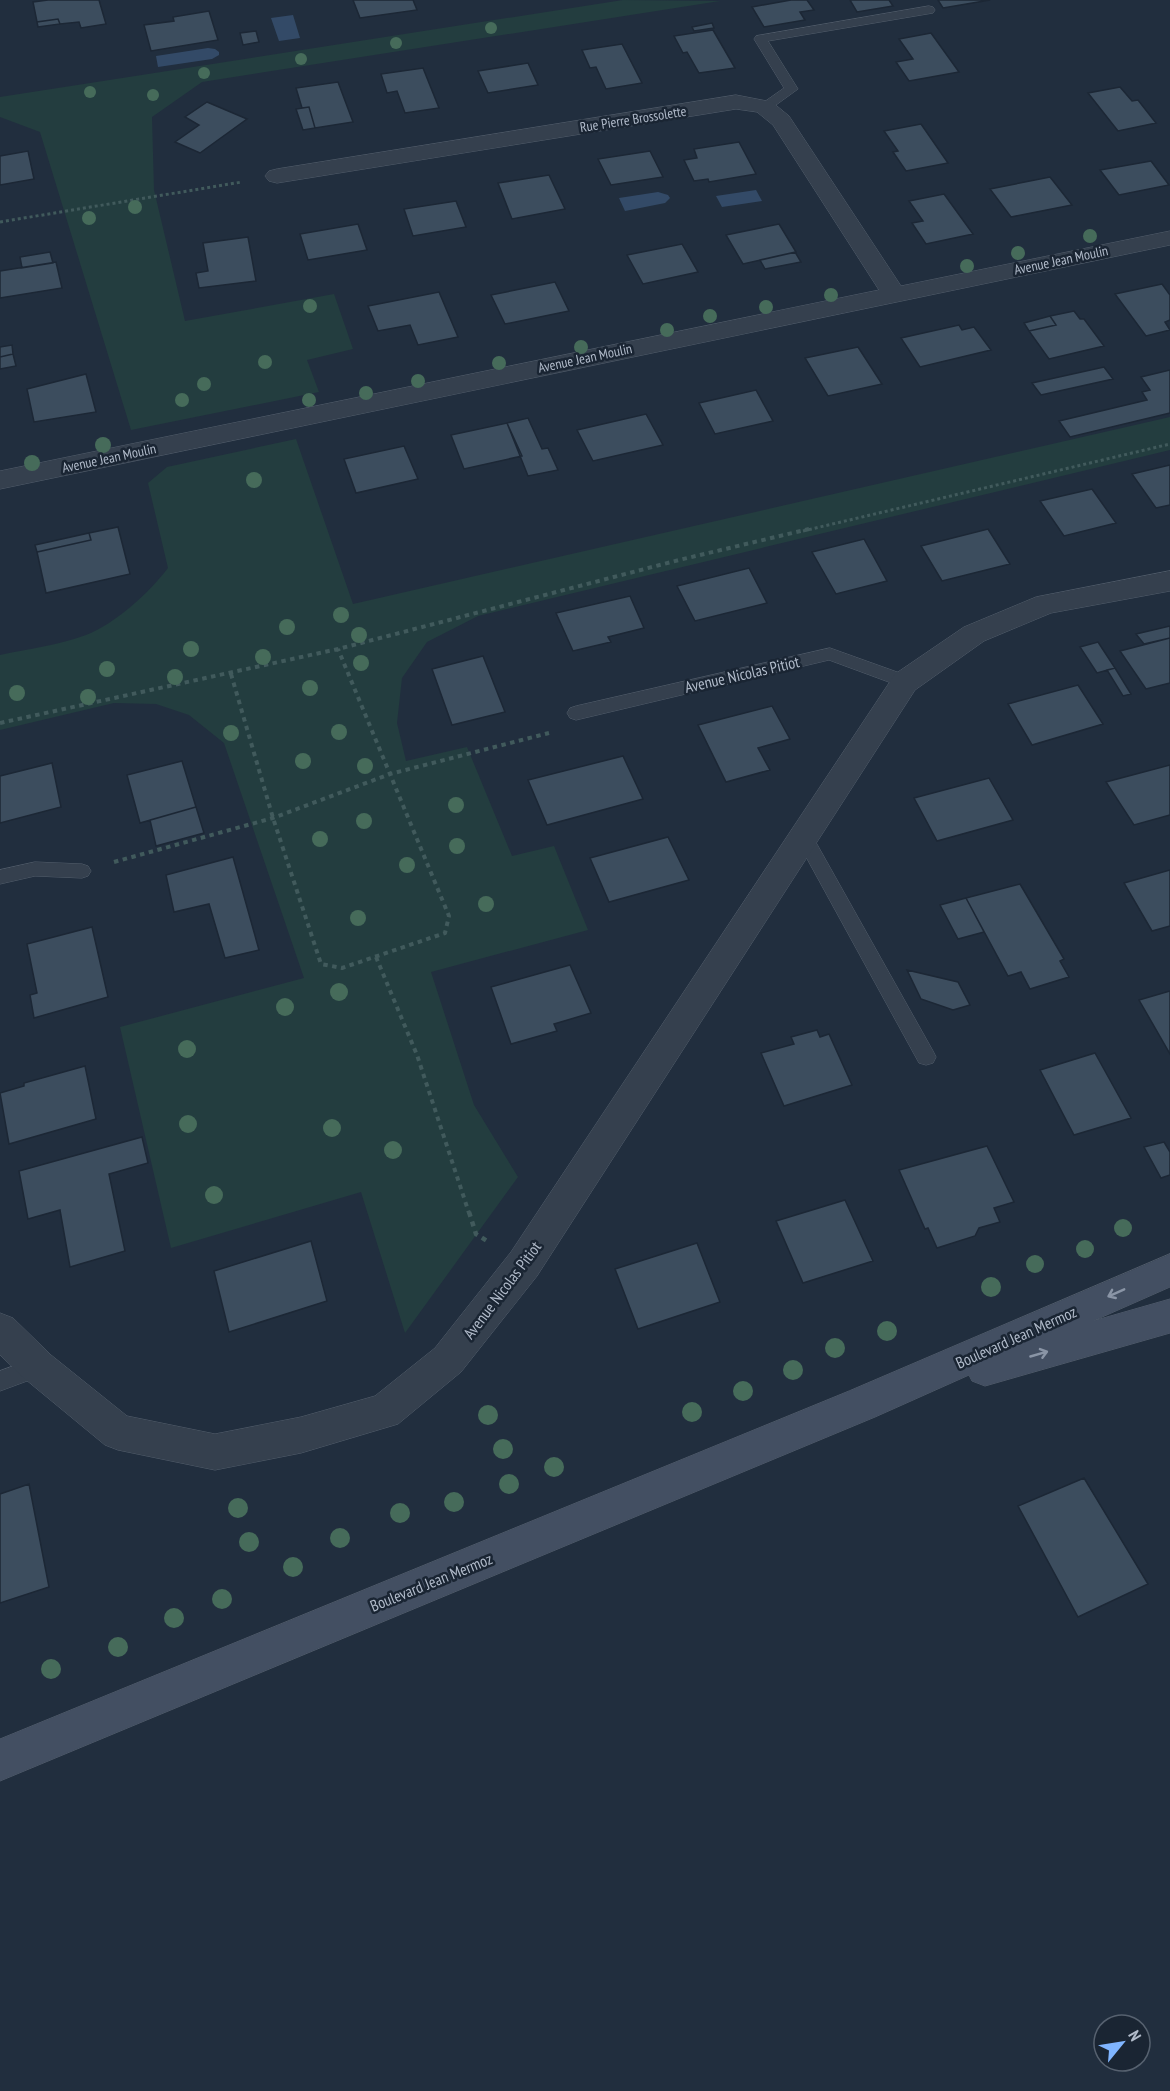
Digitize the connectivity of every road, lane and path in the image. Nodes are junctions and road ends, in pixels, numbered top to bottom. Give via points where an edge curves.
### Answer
1 (929, 10) dead end
2 (764, 107) junction
3 (277, 176) joint
4 (0, 222) edge
5 (1170, 238) edge
6 (894, 294) junction
7 (1170, 444) edge
8 (0, 480) edge
9 (1170, 580) edge
10 (338, 649) junction
11 (231, 674) junction
12 (905, 682) junction
13 (576, 713) joint
14 (0, 723) edge
15 (390, 774) junction
16 (273, 818) junction
17 (803, 835) junction
18 (82, 871) joint
19 (0, 877) edge
20 (376, 957) junction
21 (926, 1057) dead end
22 (524, 1264) junction
23 (1170, 1270) edge
24 (1170, 1316) edge
25 (0, 1330) edge
26 (38, 1367) junction
27 (0, 1380) edge
28 (862, 1404) junction
29 (0, 1760) edge

1 - 2 lane via 760,39 791,89
2 - 3 street, Rue Pierre Brossolette via 736,102
2 - 6 street via 781,121
3 - 4 path
5 - 6 street, Avenue Jean Moulin
6 - 8 street, Avenue Jean Moulin
7 - 10 path via 679,560
9 - 12 street, Avenue Nicolas Pitiot via 1046,604 974,634
10 - 11 path
10 - 15 path
11 - 14 path
11 - 16 path
12 - 13 lane, Avenue Nicolas Pitiot via 830,654
12 - 17 street, Avenue Nicolas Pitiot
13 - 15 path via 550,733
15 - 16 path
15 - 20 path via 449,916 445,933
16 - 18 path
16 - 20 path via 321,964 342,968
17 - 21 lane
17 - 22 street, Avenue Nicolas Pitiot
18 - 19 lane via 35,869
20 - 22 path via 417,1055 476,1234
22 - 26 street, Avenue Nicolas Pitiot via 448,1360 385,1411 301,1435 214,1452 118,1432
23 -> 28 main road, Boulevard Jean Mermoz
28 -> 24 main road, Boulevard Jean Mermoz
25 - 26 street, Avenue Nicolas Pitiot
26 - 27 lane
28 - 29 main road, Boulevard Jean Mermoz

